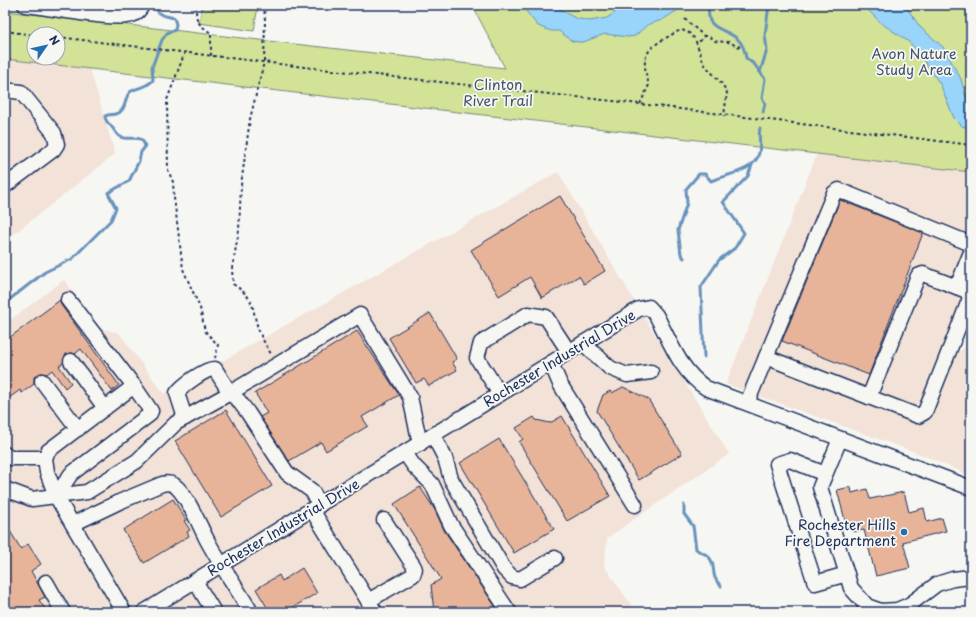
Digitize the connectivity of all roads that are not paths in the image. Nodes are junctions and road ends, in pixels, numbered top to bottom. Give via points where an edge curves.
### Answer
1 (25, 5) edge
2 (142, 5) edge
3 (5, 90) edge
4 (5, 186) edge
5 (971, 244) edge
6 (971, 252) edge
7 (958, 287) junction
8 (68, 300) dead end
9 (583, 343) junction
10 (569, 352) junction
11 (766, 357) junction
12 (71, 361) dead end
13 (551, 363) junction
14 (651, 372) dead end
15 (42, 381) dead end
16 (134, 386) junction
17 (230, 393) junction
18 (500, 394) junction
19 (869, 397) junction
20 (747, 403) junction
21 (105, 408) junction
22 (185, 418) junction
23 (78, 429) junction
24 (433, 435) junction
25 (840, 439) junction
26 (420, 444) junction
27 (405, 453) junction
28 (5, 454) edge
29 (45, 458) junction
30 (826, 474) junction
31 (971, 488) edge
32 (5, 489) edge
33 (56, 496) junction
34 (635, 505) dead end
35 (316, 507) junction
36 (384, 520) dead end
37 (73, 524) junction
38 (555, 558) dead end
39 (222, 564) junction
40 (847, 574) junction
41 (971, 577) edge
42 (195, 581) junction
43 (46, 582) dead end
44 (371, 606) edge
45 (63, 612) edge
46 (124, 612) edge
47 (144, 612) edge
48 (214, 612) edge
49 (251, 612) edge
50 (509, 612) edge

1 - 2 street via 106,16 131,15 140,10
3 - 4 street via 21,92 54,133 57,144 53,150
5 - 11 street via 839,190 834,193
6 - 7 street
7 - 19 street via 923,274 918,276
7 - 19 street via 967,291 970,298 925,412 918,416
8 - 16 street
9 - 10 street, Rochester Industrial Drive
9 - 14 street via 610,368 627,375
9 - 20 street, Rochester Industrial Drive via 639,310 649,308 656,315 694,380 706,388
10 - 13 street, Rochester Industrial Drive
10 - 18 street via 546,317 528,314 481,343 477,358
11 - 19 street
11 - 20 street
12 - 21 street
13 - 18 street, Rochester Industrial Drive
13 - 34 street via 560,384
15 - 23 street
16 - 21 street
16 - 33 street via 151,411 149,415 71,474
17 - 22 street
17 - 22 street via 220,374 213,368 185,385 177,393
17 - 26 street via 360,315 410,397
17 - 35 street via 248,413 287,473 312,491
18 - 24 street, Rochester Industrial Drive
20 - 25 street, Rochester Industrial Drive
21 - 23 street
22 - 33 street via 176,423 137,461 94,488 87,492
23 - 29 street via 48,451
24 - 26 street, Rochester Industrial Drive
24 - 38 street via 445,458 451,480 504,569 512,577 520,579
25 - 30 street
25 - 31 street, Rochester Industrial Drive
26 - 27 street, Rochester Industrial Drive
27 - 35 street, Rochester Industrial Drive
27 - 50 street via 432,484 451,525
28 - 29 street via 10,458
29 - 33 street
30 - 40 street via 820,487
30 - 40 street via 790,460 777,464 816,583
32 - 33 street via 32,499
33 - 37 street
35 - 39 street, Rochester Industrial Drive
35 - 44 street
36 - 44 street via 413,565 414,572
37 - 39 street via 168,483 180,492
37 - 46 street
39 - 42 street, Rochester Industrial Drive
39 - 49 street
40 - 41 street via 851,588 867,606 881,610 897,610 909,605 937,584
42 - 47 street, Rochester Industrial Drive
42 - 48 street
43 - 45 street

